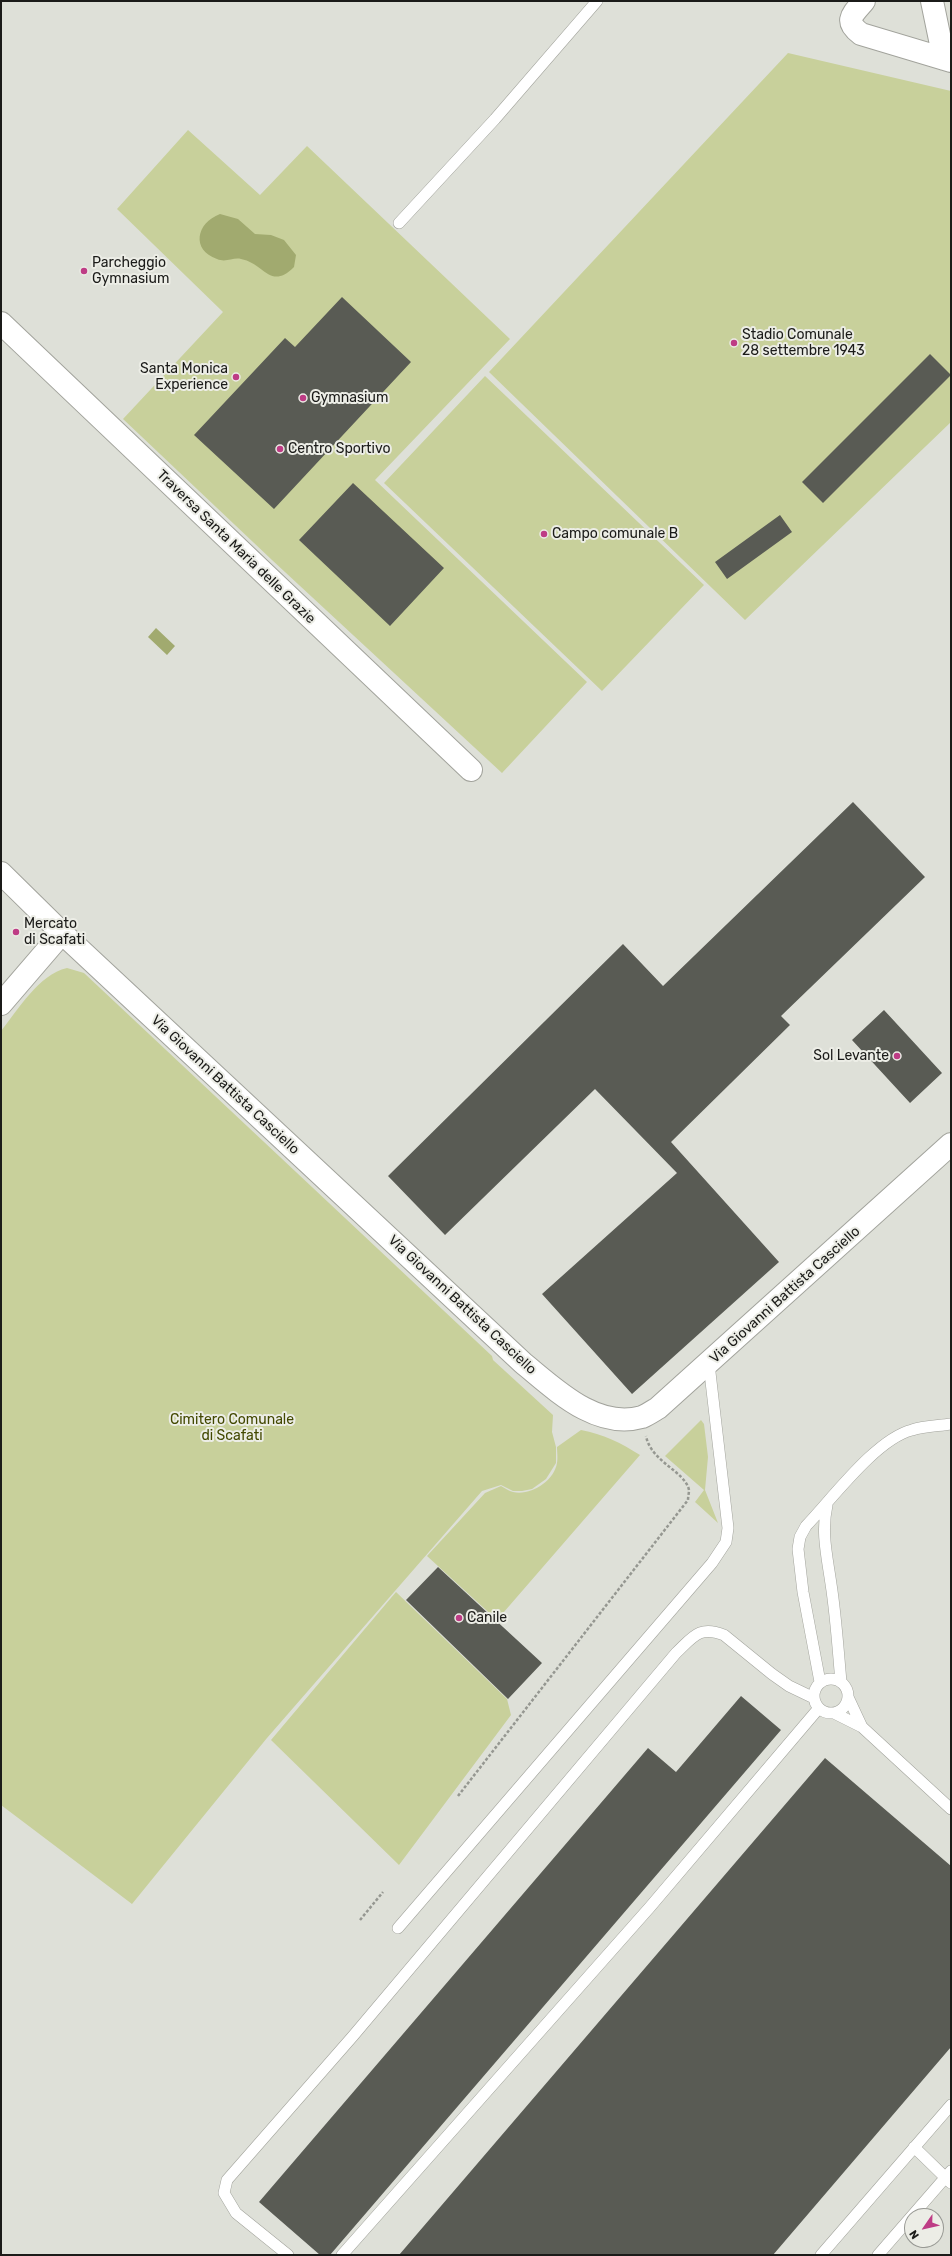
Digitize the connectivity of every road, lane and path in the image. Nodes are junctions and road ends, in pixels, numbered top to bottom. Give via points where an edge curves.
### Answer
1 (597, 1) edge
2 (864, 1) edge
3 (932, 1) edge
4 (948, 60) edge
5 (399, 223) dead end
6 (1, 323) edge
7 (471, 770) dead end
8 (1, 873) edge
9 (62, 933) junction
10 (1, 1004) edge
11 (951, 1144) edge
12 (709, 1364) junction
13 (642, 1417) junction
14 (951, 1424) edge
15 (827, 1504) junction
16 (820, 1682) junction
17 (842, 1682) junction
18 (848, 1697) junction
19 (816, 1703) junction
20 (834, 1713) junction
21 (862, 1727) junction
22 (458, 1796) dead end
23 (951, 1809) edge
24 (383, 1892) dead end
25 (360, 1920) dead end
26 (398, 1928) dead end
27 (951, 2105) edge
28 (914, 2147) junction
29 (949, 2177) edge
30 (288, 2255) edge
31 (342, 2255) edge
32 (821, 2255) edge
33 (878, 2255) edge

1 - 5 lane via 495,119
2 - 4 street via 850,22 861,34
3 - 4 street
6 - 7 street, Traversa Santa Maria delle Grazie
8 - 9 street, Via Giovanni Battista Casciello
9 - 10 street
9 - 13 street, Via Giovanni Battista Casciello via 523,1363 554,1389 581,1408 605,1416 624,1419
11 - 12 street, Via Giovanni Battista Casciello
12 - 13 street, Via Giovanni Battista Casciello via 670,1398
12 - 26 lane via 727,1515 726,1542 702,1575
13 - 22 path via 647,1443 660,1461 681,1478 689,1490 688,1500
14 - 15 lane via 911,1430 896,1437 869,1458
15 - 16 lane via 806,1526 800,1537 798,1550
15 - 17 lane via 823,1529
16 - 17 lane via 830,1678
16 - 19 lane via 816,1687
17 - 18 lane
18 - 20 lane via 843,1707
18 - 21 lane
19 - 20 lane via 823,1711
19 - 30 lane via 789,1686 724,1635 711,1630 701,1632 676,1653 353,2036 227,2180 224,2194 236,2212
19 - 31 lane via 650,1907
20 - 21 lane
21 - 23 lane
24 - 25 path
27 - 28 lane
28 - 29 lane
28 - 32 lane
29 - 33 lane

